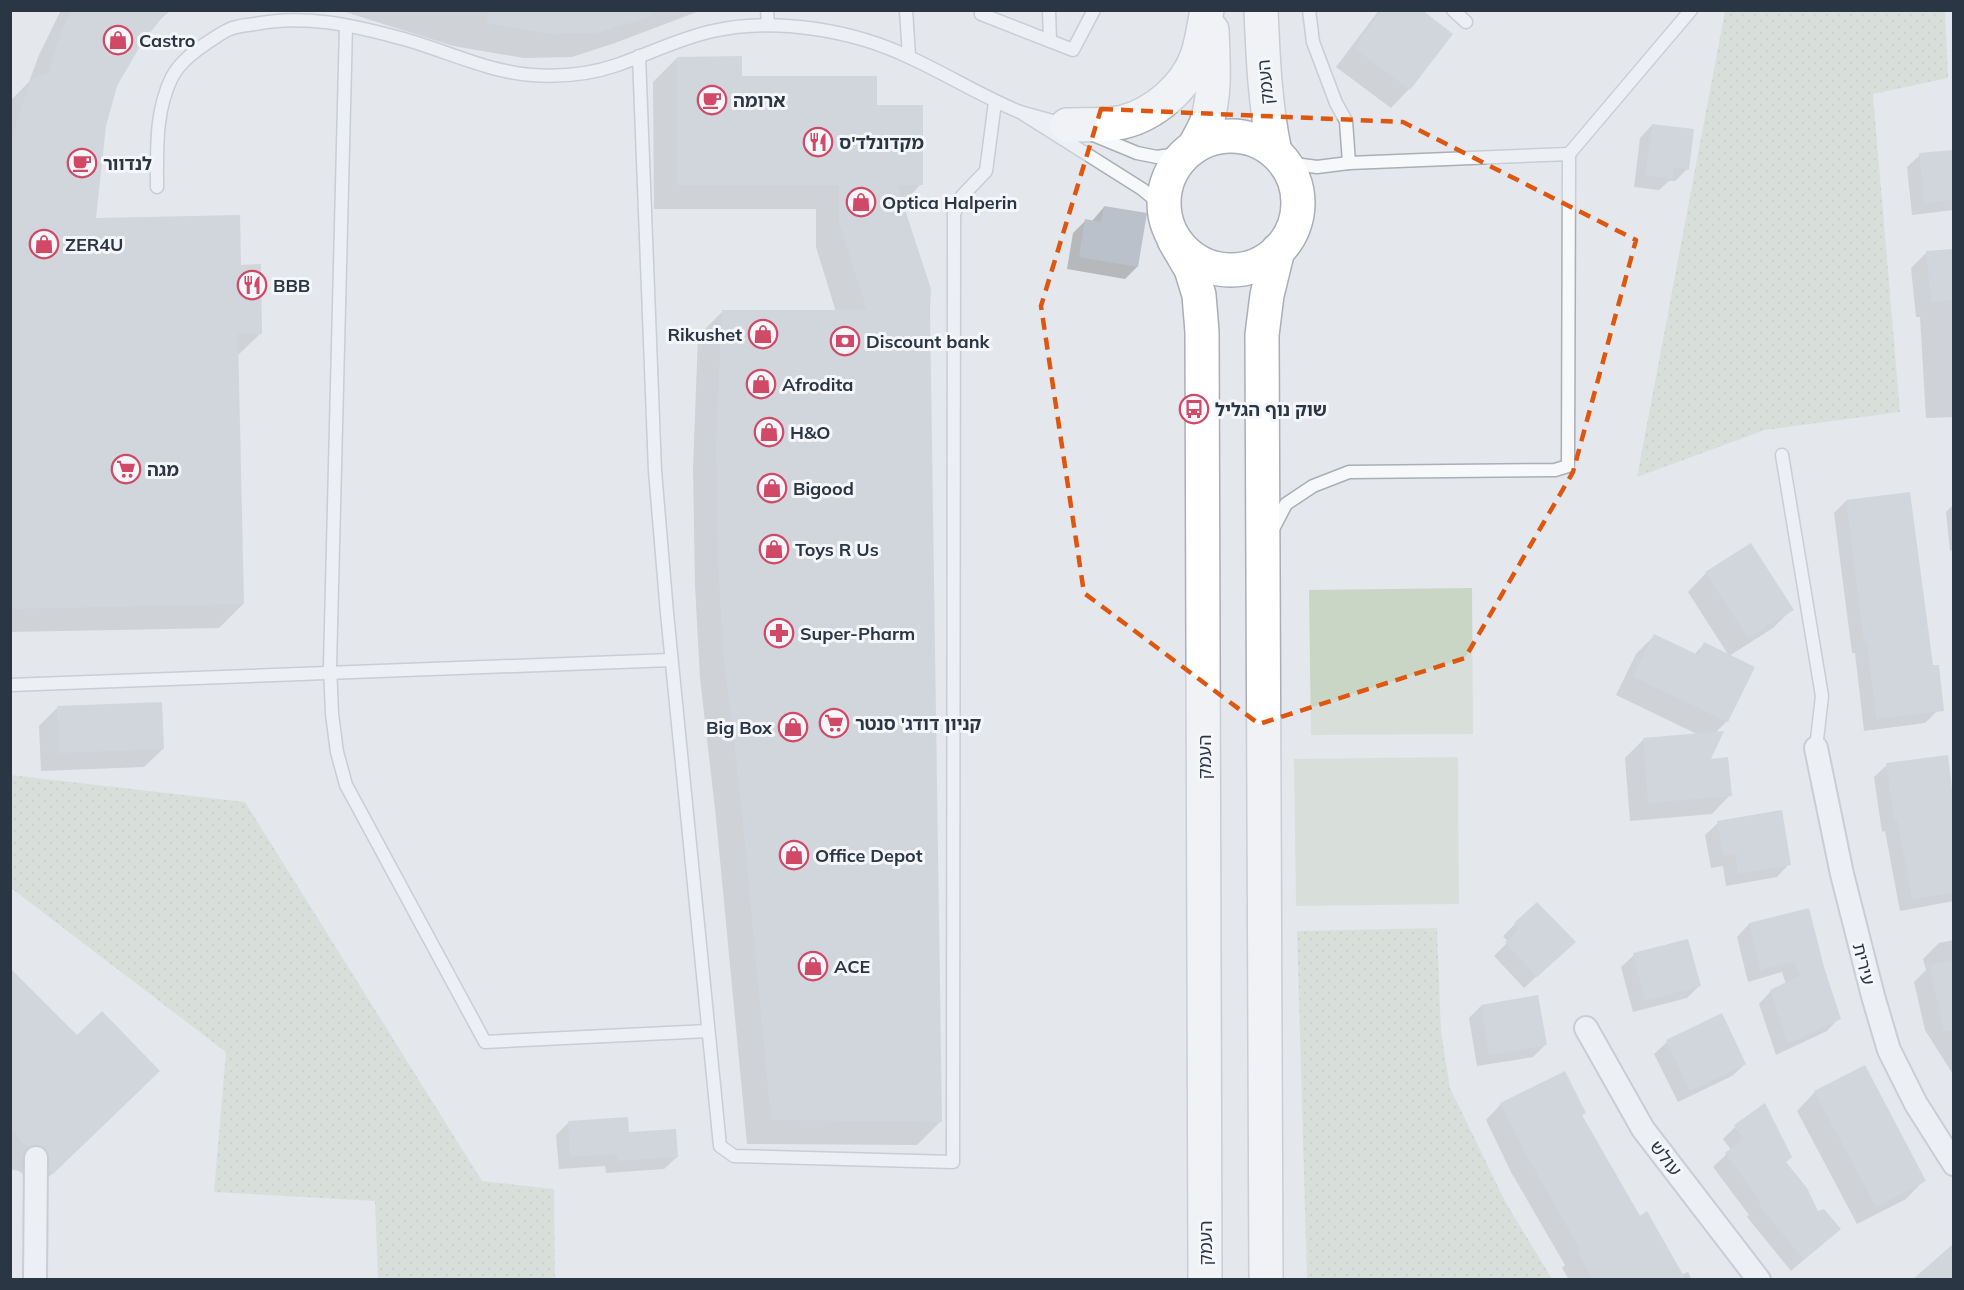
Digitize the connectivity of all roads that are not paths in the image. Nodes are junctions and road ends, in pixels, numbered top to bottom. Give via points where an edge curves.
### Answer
1 (767, 10) edge
2 (906, 10) edge
3 (981, 10) edge
4 (1049, 10) edge
5 (1094, 10) edge
6 (1210, 10) edge
7 (1261, 10) edge
8 (1309, 10) edge
9 (1454, 10) edge
10 (1692, 10) edge
11 (1466, 22) dead end
12 (768, 25) junction
13 (346, 26) junction
14 (1050, 41) junction
15 (639, 56) junction
16 (909, 56) junction
17 (995, 102) junction
18 (1020, 112) junction
19 (1067, 125) junction
20 (1189, 150) junction
21 (1569, 154) junction
22 (1281, 158) junction
23 (1349, 163) junction
24 (157, 187) dead end
25 (1170, 229) junction
26 (1278, 250) junction
27 (1782, 455) dead end
28 (1263, 549) junction
29 (671, 660) junction
30 (331, 673) junction
31 (10, 686) edge
32 (1816, 748) joint
33 (1586, 1028) dead end
34 (708, 1031) junction
35 (36, 1158) dead end
36 (1953, 1164) edge
37 (35, 1280) edge
38 (1205, 1280) edge
39 (1266, 1280) edge
40 (1759, 1280) edge

1 - 12 lane
2 - 16 lane
3 - 14 lane via 981,14
4 - 14 lane
5 - 14 lane via 1073,51
6 - 19 main road via 1197,56 1185,79 1166,100 1122,123
6 - 20 main road via 1210,105 1206,123
7 - 22 main road, העמק via 1269,126
8 - 23 lane via 1313,42 1346,121
9 - 11 lane
10 - 21 lane
12 - 15 lane via 714,31
12 - 16 lane via 821,30
13 - 15 lane via 530,75 574,75
13 - 24 lane via 316,20 276,20 231,28 193,52 173,75 162,106
13 - 30 lane
15 - 29 lane via 655,471
16 - 17 lane
17 - 18 lane
17 - 34 lane via 986,171 962,196 954,214 953,1162 734,1156 720,1146
18 - 19 lane
18 - 25 lane via 1142,189 1153,198
19 - 20 lane via 1157,158
20 - 22 main road via 1210,138 1234,135 1270,147
20 - 25 main road via 1170,172 1163,195
21 - 23 lane
21 - 28 lane via 1568,466 1555,470 1349,472 1313,486 1286,504
22 - 23 lane via 1317,167
22 - 26 main road via 1297,185 1299,208 1286,243
25 - 26 main road via 1190,257 1211,267 1252,267
25 - 38 main road, העמק via 1191,269 1199,295 1202,332
26 - 28 main road via 1266,295 1262,335
27 - 32 lane via 1822,696
28 - 39 main road
29 - 30 lane
29 - 34 lane
30 - 31 lane
30 - 34 lane via 337,752 346,785 485,1042
32 - 36 street, עירית via 1842,874 1889,1050
33 - 40 street, עולש via 1643,1129
35 - 37 street

